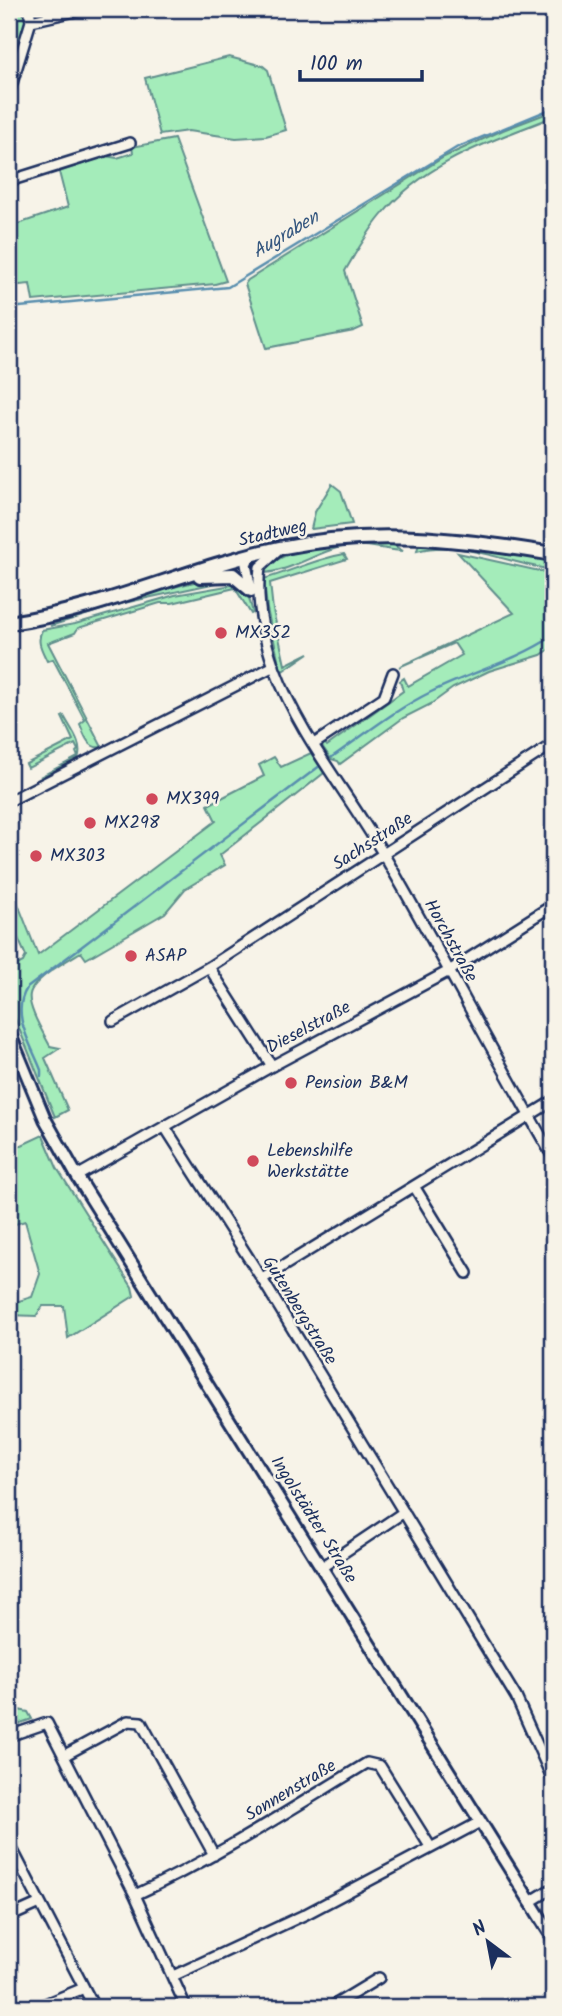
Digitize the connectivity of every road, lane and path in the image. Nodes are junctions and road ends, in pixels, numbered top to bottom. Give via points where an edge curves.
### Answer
1 (29, 9) edge
2 (84, 9) edge
3 (31, 21) junction
4 (9, 93) edge
5 (130, 143) dead end
6 (9, 181) edge
7 (282, 548) junction
8 (553, 554) edge
9 (250, 556) junction
10 (178, 577) junction
11 (251, 590) junction
12 (260, 605) junction
13 (9, 623) edge
14 (274, 666) junction
15 (393, 673) dead end
16 (314, 744) junction
17 (553, 744) edge
18 (9, 799) edge
19 (383, 854) junction
20 (553, 905) edge
21 (209, 967) junction
22 (449, 971) junction
23 (113, 1021) dead end
24 (9, 1032) edge
25 (272, 1066) junction
26 (553, 1101) edge
27 (529, 1116) junction
28 (165, 1127) junction
29 (553, 1157) edge
30 (77, 1176) junction
31 (414, 1186) junction
32 (467, 1273) dead end
33 (262, 1279) junction
34 (404, 1512) junction
35 (322, 1567) junction
36 (9, 1736) edge
37 (65, 1755) junction
38 (550, 1763) edge
39 (553, 1780) edge
40 (480, 1822) junction
41 (9, 1843) edge
42 (431, 1848) junction
43 (214, 1855) junction
44 (553, 1888) edge
45 (135, 1895) junction
46 (530, 1902) junction
47 (40, 1903) junction
48 (9, 1917) edge
49 (553, 1938) edge
50 (173, 1976) junction
51 (379, 1978) dead end
52 (84, 1988) junction
53 (38, 2007) edge
54 (94, 2007) edge
55 (186, 2007) edge
56 (331, 2007) edge

1 - 3 street
2 - 3 street
3 - 4 street
5 - 6 street
7 - 8 main road, Stadtweg via 387,536
7 - 9 main road, Stadtweg
7 - 12 street, Horchstraße via 260,567
9 - 10 main road, Stadtweg
9 - 11 street, Horchstraße via 246,564
10 - 11 main road via 227,574
10 - 13 main road, Stadtweg via 61,613
11 - 12 street, Horchstraße
12 - 14 street, Horchstraße
14 - 16 street, Horchstraße
14 - 18 street
15 - 16 street via 384,697
16 - 19 street, Horchstraße
17 - 19 street, Sachsstraße
19 - 21 street, Sachsstraße
19 - 22 street, Horchstraße
20 - 22 street, Dieselstraße
21 - 23 street, Sachsstraße
21 - 25 street
22 - 25 street, Dieselstraße
22 - 27 street, Horchstraße
24 - 30 street, Ingolstädter Straße via 45,1119
25 - 28 street, Dieselstraße
26 - 27 street
27 - 29 street, Horchstraße
27 - 31 street
28 - 30 street, Dieselstraße
28 - 33 street, Gutenbergstraße
30 - 35 street, Ingolstädter Straße
31 - 32 street
31 - 33 street
33 - 34 street, Gutenbergstraße
34 - 35 street
34 - 38 street, Gutenbergstraße via 516,1697
35 - 40 street, Ingolstädter Straße
36 - 37 street via 47,1723
37 - 43 street via 128,1721 141,1723
37 - 45 street
38 - 39 street, Gutenbergstraße
40 - 42 street
40 - 46 street, Ingolstädter Straße
41 - 47 street
42 - 43 street, Sonnenstraße via 380,1766 367,1763
42 - 50 street via 304,1915
43 - 45 street, Sonnenstraße
44 - 46 street
45 - 50 street
46 - 49 street, Ingolstädter Straße
47 - 48 street
47 - 52 street
50 - 55 street
51 - 56 street
52 - 53 street
52 - 54 street

